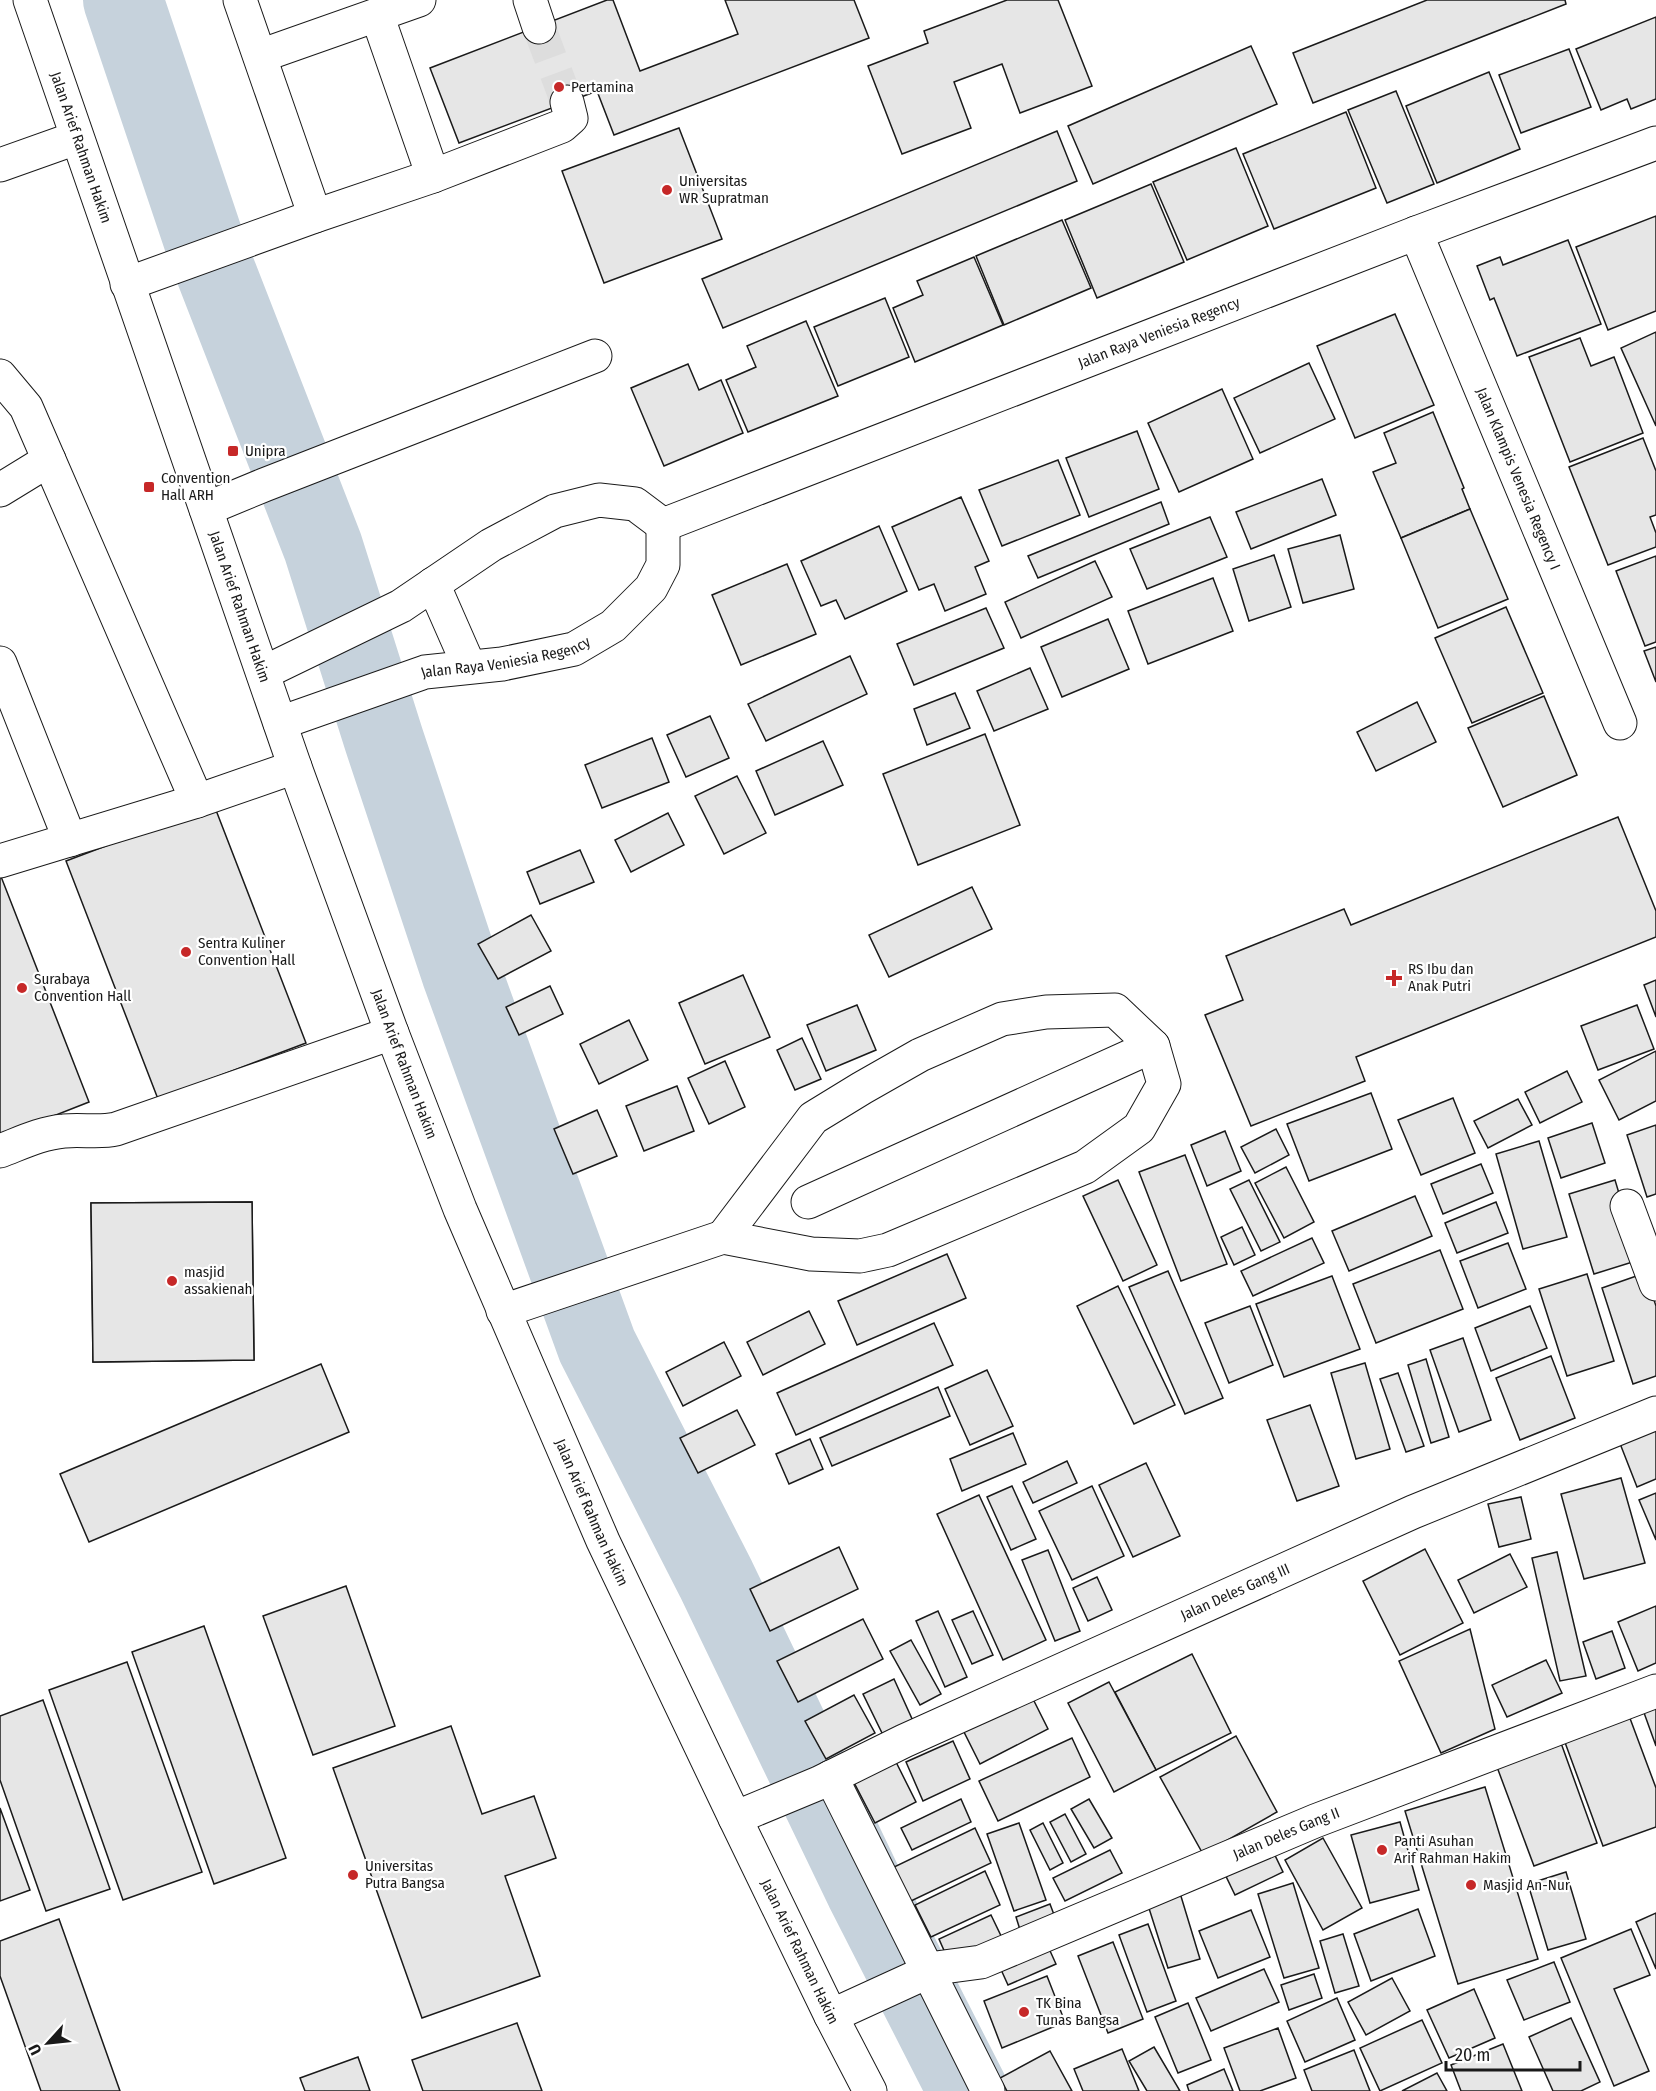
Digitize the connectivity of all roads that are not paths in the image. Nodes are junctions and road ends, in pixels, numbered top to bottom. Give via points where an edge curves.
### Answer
1 (30, 0) edge
2 (240, 0) edge
3 (419, 0) edge
4 (377, 15) junction
5 (260, 56) junction
6 (567, 102) tunnel mouth
7 (76, 138) junction
8 (1656, 142) edge
9 (0, 165) edge
10 (433, 177) junction
11 (315, 216) junction
12 (1416, 233) junction
13 (127, 284) junction
14 (595, 356) dead end
15 (0, 376) edge
16 (49, 460) junction
17 (0, 490) edge
18 (206, 509) junction
19 (663, 525) junction
20 (433, 584) junction
21 (0, 663) edge
22 (469, 666) junction
23 (263, 674) junction
24 (280, 723) junction
25 (1620, 723) dead end
26 (295, 767) junction
27 (197, 801) junction
28 (70, 840) junction
29 (0, 861) edge
30 (392, 1034) junction
31 (1153, 1046) junction
32 (0, 1151) edge
33 (777, 1168) junction
34 (808, 1202) junction
35 (1627, 1206) dead end
36 (723, 1237) junction
37 (811, 1254) junction
38 (1656, 1284) edge
39 (502, 1311) junction
40 (1656, 1413) edge
41 (1656, 1691) edge
42 (825, 1780) junction
43 (735, 1818) junction
44 (923, 1973) junction
45 (831, 2016) junction
46 (870, 2091) edge
47 (988, 2091) edge

1 - 7 street, Jalan Arief Rahman Hakim
2 - 5 street
3 - 4 street
4 - 5 street
4 - 10 street
5 - 11 street
6 - 10 street via 571,118 562,126
7 - 9 street
7 - 13 street, Jalan Arief Rahman Hakim
8 - 12 street, Jalan Raya Veniesia Regency
10 - 11 street
11 - 13 street
12 - 19 street, Jalan Raya Veniesia Regency
12 - 25 street, Jalan Klampis Venesia Regency I
13 - 18 street, Jalan Arief Rahman Hakim
14 - 18 street
15 - 16 street via 26,407
16 - 17 street
16 - 27 street
18 - 23 street, Jalan Arief Rahman Hakim
19 - 20 street via 635,504 599,500 555,511 491,545
19 - 22 street, Jalan Raya Veniesia Regency via 663,565 651,588 613,626 574,649
20 - 22 street
20 - 23 street via 401,606
21 - 28 street
22 - 24 street, Jalan Raya Veniesia Regency via 425,672
23 - 24 street, Jalan Arief Rahman Hakim
24 - 26 street, Jalan Arief Rahman Hakim
26 - 27 street
26 - 30 street, Jalan Arief Rahman Hakim
27 - 28 street
28 - 29 street
30 - 32 street via 116,1129 40,1135
30 - 39 street, Jalan Arief Rahman Hakim
31 - 33 street via 1115,1011 1046,1012 1002,1019 920,1055 813,1118
31 - 34 street
31 - 37 street via 1164,1084 1139,1128 1085,1167 888,1250 860,1256
33 - 34 street
33 - 36 street
34 - 37 street
35 - 38 street
36 - 37 street
36 - 39 street
39 - 43 street, Jalan Arief Rahman Hakim via 603,1541
40 - 42 street, Jalan Deles Gang III via 1413,1512
41 - 44 street, Jalan Deles Gang II via 1315,1821 981,1962
42 - 43 street, Jalan Deles Gang III
42 - 44 street
43 - 45 street, Jalan Arief Rahman Hakim
44 - 45 street, Jalan Deles Gang II
44 - 47 street
45 - 46 street, Jalan Arief Rahman Hakim

